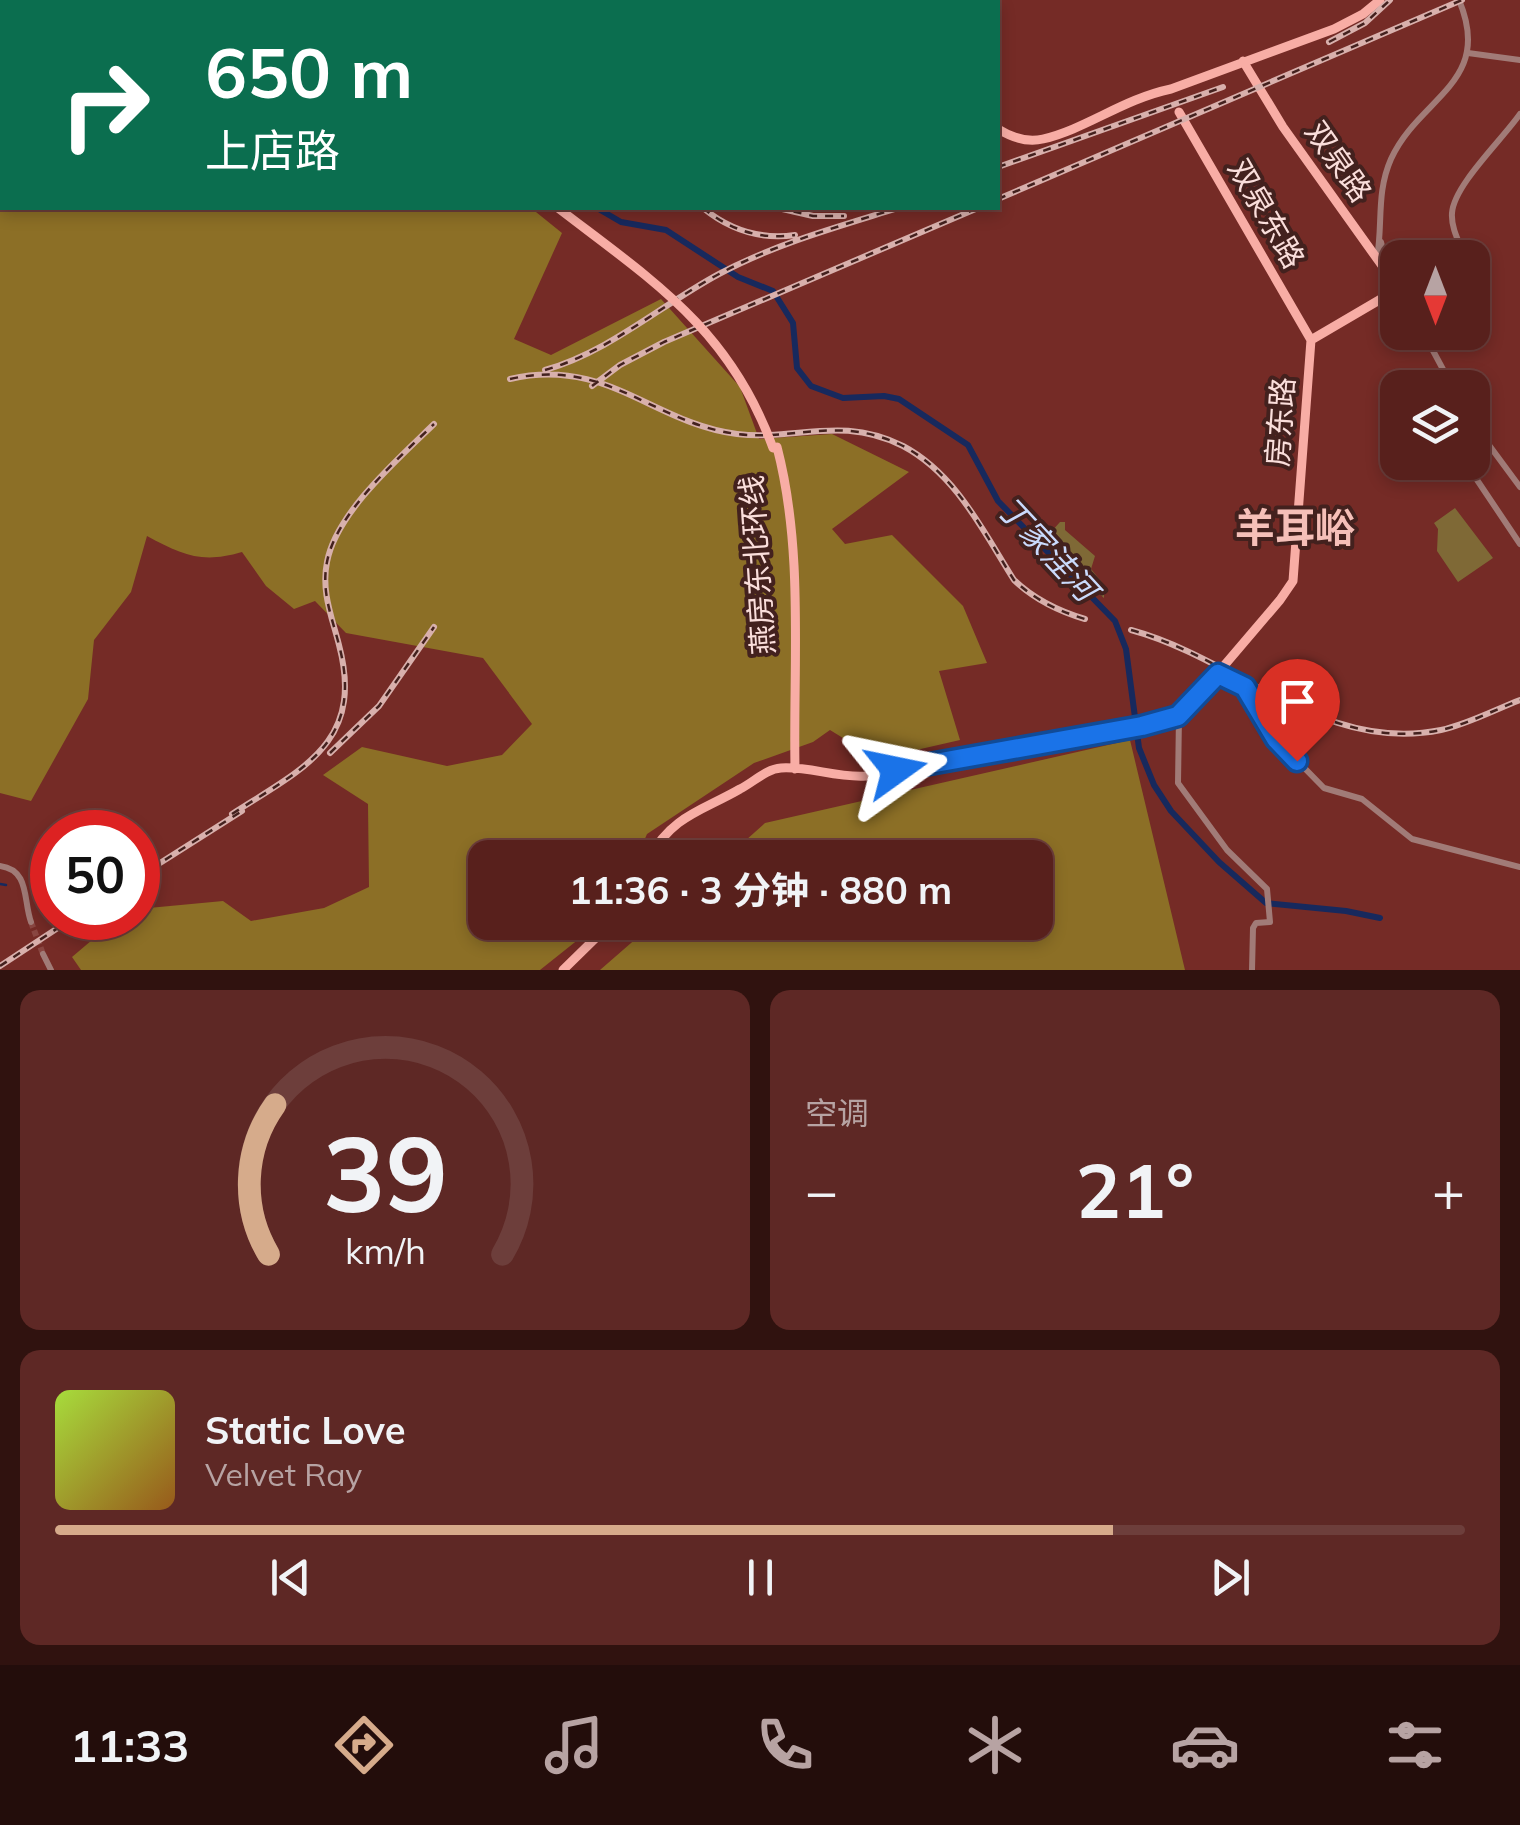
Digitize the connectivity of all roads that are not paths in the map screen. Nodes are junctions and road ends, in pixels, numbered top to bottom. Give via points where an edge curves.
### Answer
1 (1380, 0) edge
2 (1459, 0) edge
3 (1468, 53) junction
4 (1243, 60) junction
5 (1520, 60) edge
6 (1179, 112) dead end
7 (1520, 114) edge
8 (1000, 130) edge
9 (564, 210) edge
10 (1378, 231) junction
11 (1362, 239) junction
12 (1380, 240) edge
13 (1459, 240) edge
14 (1376, 258) junction
15 (1380, 263) edge
16 (1380, 299) edge
17 (1311, 340) junction
18 (1490, 446) edge
19 (1477, 480) edge
20 (1520, 487) edge
21 (1520, 544) edge
22 (1218, 674) junction
23 (1178, 716) junction
24 (793, 768) junction
25 (661, 840) edge
26 (0, 866) edge
27 (1520, 867) edge
28 (30, 917) tunnel mouth
29 (594, 940) edge
30 (43, 954) tunnel mouth
31 (51, 970) edge
32 (563, 970) edge
33 (1252, 970) edge

1 - 4 main road via 1350,22
2 - 3 street
3 - 5 street
3 - 10 street via 1459,76 1392,155
4 - 8 main road via 1170,95 1144,95 1045,139 1012,138
4 - 11 main road, 双泉路
6 - 17 main road, 双泉东路
7 - 13 street via 1459,190 1451,217
9 - 24 main road, 燕房东北环线, bridge via 704,326 748,391 775,447 787,543
10 - 11 street
10 - 12 street
10 - 14 street
11 - 14 main road, 双泉路
14 - 15 main road, 双泉路
16 - 17 main road, 房东路
17 - 22 main road, 房东路 via 1295,574
18 - 20 street
19 - 21 street
22 - 23 main road, 房东路
22 - 27 street via 1245,687 1276,739 1324,788 1362,798 1412,839
23 - 24 main road via 866,776
23 - 33 street via 1178,782 1227,850 1267,889 1270,922 1253,928
24 - 25 main road via 774,769 692,812
26 - 28 street via 23,881
29 - 32 main road
30 - 31 street

